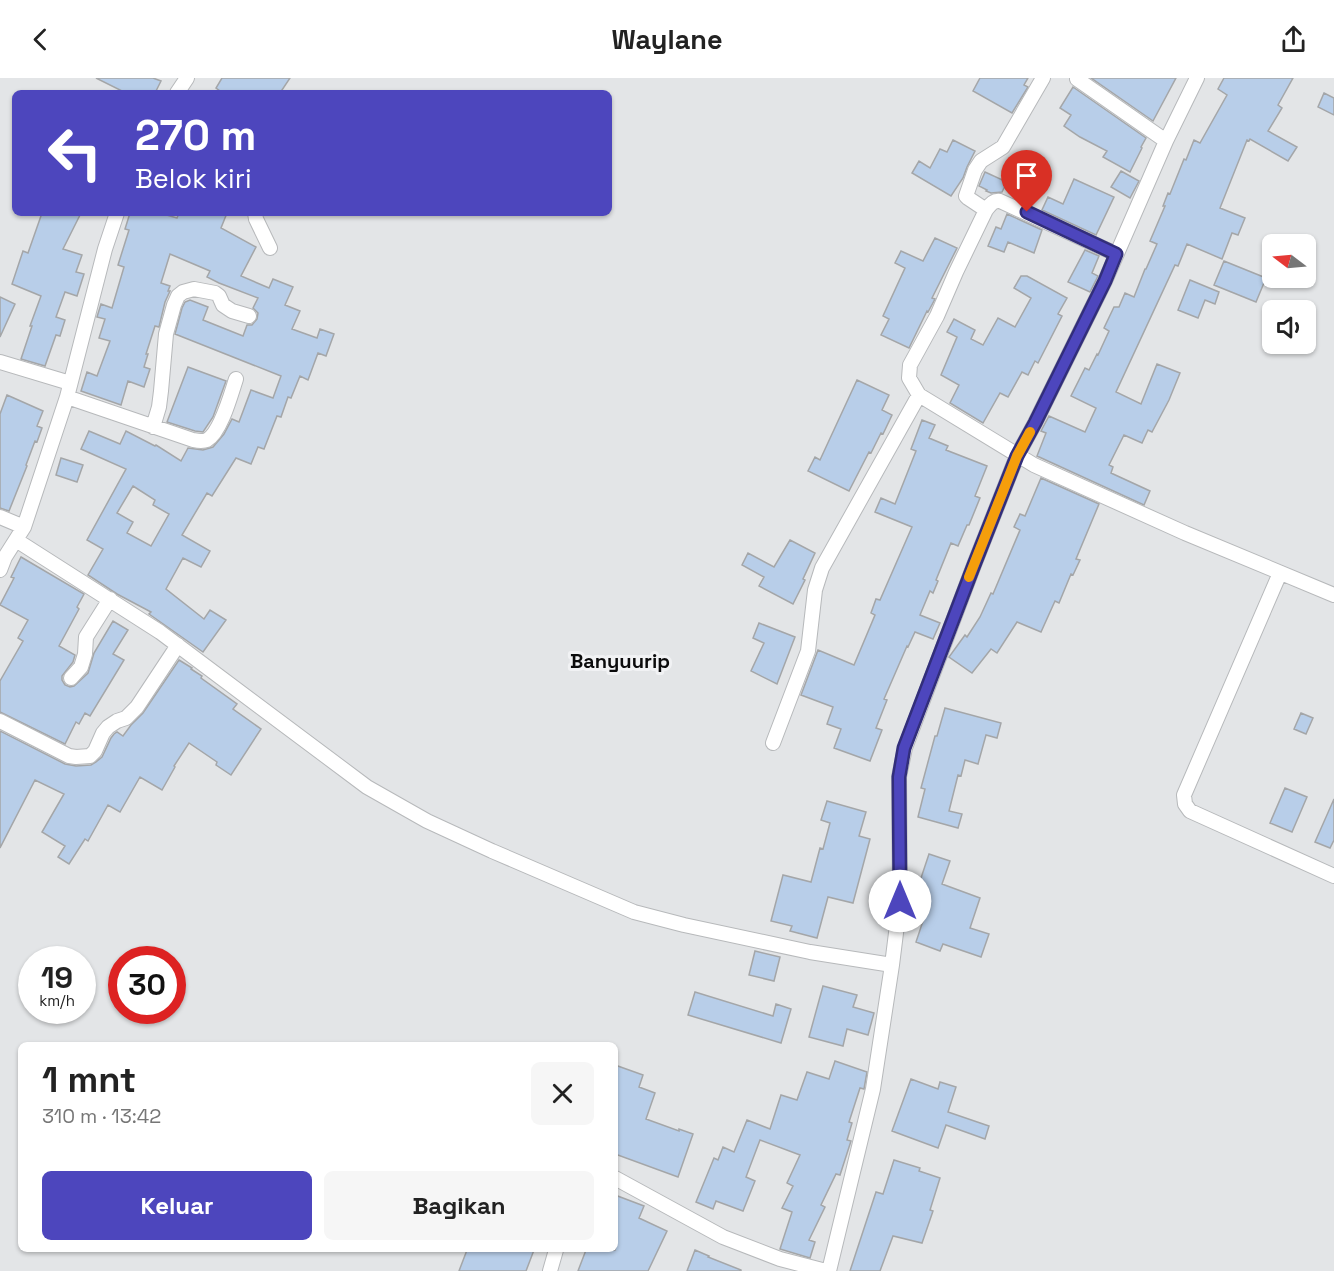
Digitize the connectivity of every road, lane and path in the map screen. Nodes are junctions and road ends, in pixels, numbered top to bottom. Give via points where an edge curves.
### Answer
1 (1043, 78) edge
2 (1197, 78) edge
3 (1077, 79) edge
4 (1166, 141) junction
5 (986, 210) junction
6 (116, 216) edge
7 (256, 216) edge
8 (270, 248) dead end
9 (1116, 254) junction
10 (249, 316) dead end
11 (0, 362) edge
12 (236, 379) dead end
13 (70, 382) junction
14 (919, 395) junction
15 (68, 397) junction
16 (153, 427) junction
17 (1017, 456) junction
18 (0, 517) edge
19 (24, 527) junction
20 (16, 540) junction
21 (0, 570) edge
22 (1280, 573) junction
23 (1334, 595) edge
24 (110, 599) junction
25 (178, 645) junction
26 (71, 678) dead end
27 (0, 721) edge
28 (772, 743) dead end
29 (1334, 876) edge
30 (892, 965) junction
31 (618, 1180) edge
32 (555, 1252) edge
33 (550, 1271) edge
34 (827, 1271) edge

1 - 5 street via 1003,147 981,161 975,170 966,196
2 - 4 street
3 - 4 street
4 - 9 street
5 - 9 street via 991,203 1000,201
5 - 14 street via 910,365 909,378
6 - 13 street
7 - 8 street
9 - 17 street
10 - 16 street via 223,305 215,293 194,289 178,296 166,334 159,407
11 - 13 street
12 - 16 street via 218,427 207,440 193,440
13 - 15 street
14 - 17 street
14 - 28 street via 822,568 815,590 808,651
15 - 16 street
15 - 19 street
17 - 22 street
17 - 30 street via 903,755 899,777 900,901
18 - 19 street
19 - 20 street
20 - 21 street
20 - 24 street
22 - 23 street
22 - 29 street via 1184,795 1185,804 1190,810
24 - 25 street
24 - 26 street via 86,637 81,667
25 - 27 street via 137,707 108,727 90,756 69,756
25 - 30 street via 367,787 492,851 634,912 810,952
30 - 34 street via 873,1089
31 - 34 street via 723,1237 780,1259
32 - 33 street

